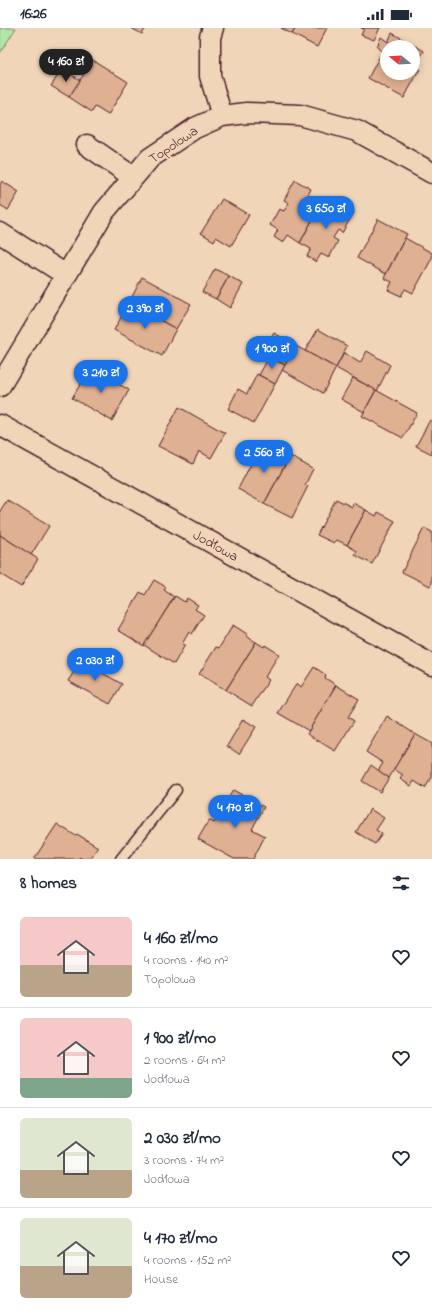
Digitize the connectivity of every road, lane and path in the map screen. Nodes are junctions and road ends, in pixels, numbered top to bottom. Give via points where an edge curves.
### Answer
1 (213, 28) edge
2 (222, 116) junction
3 (87, 145) dead end
4 (432, 173) edge
5 (133, 177) junction
6 (0, 233) edge
7 (66, 275) junction
8 (0, 386) edge
9 (0, 425) edge
10 (432, 665) edge
11 (176, 790) dead end
12 (121, 859) edge

1 - 2 street via 210,36 210,76
2 - 4 street, Topolowa via 246,113 300,115 357,131
2 - 5 street, Topolowa via 195,128 150,158
3 - 5 street
5 - 7 street, Topolowa via 104,212
6 - 7 street
7 - 8 street, Topolowa
9 - 10 street, Jodłowa
11 - 12 lane

